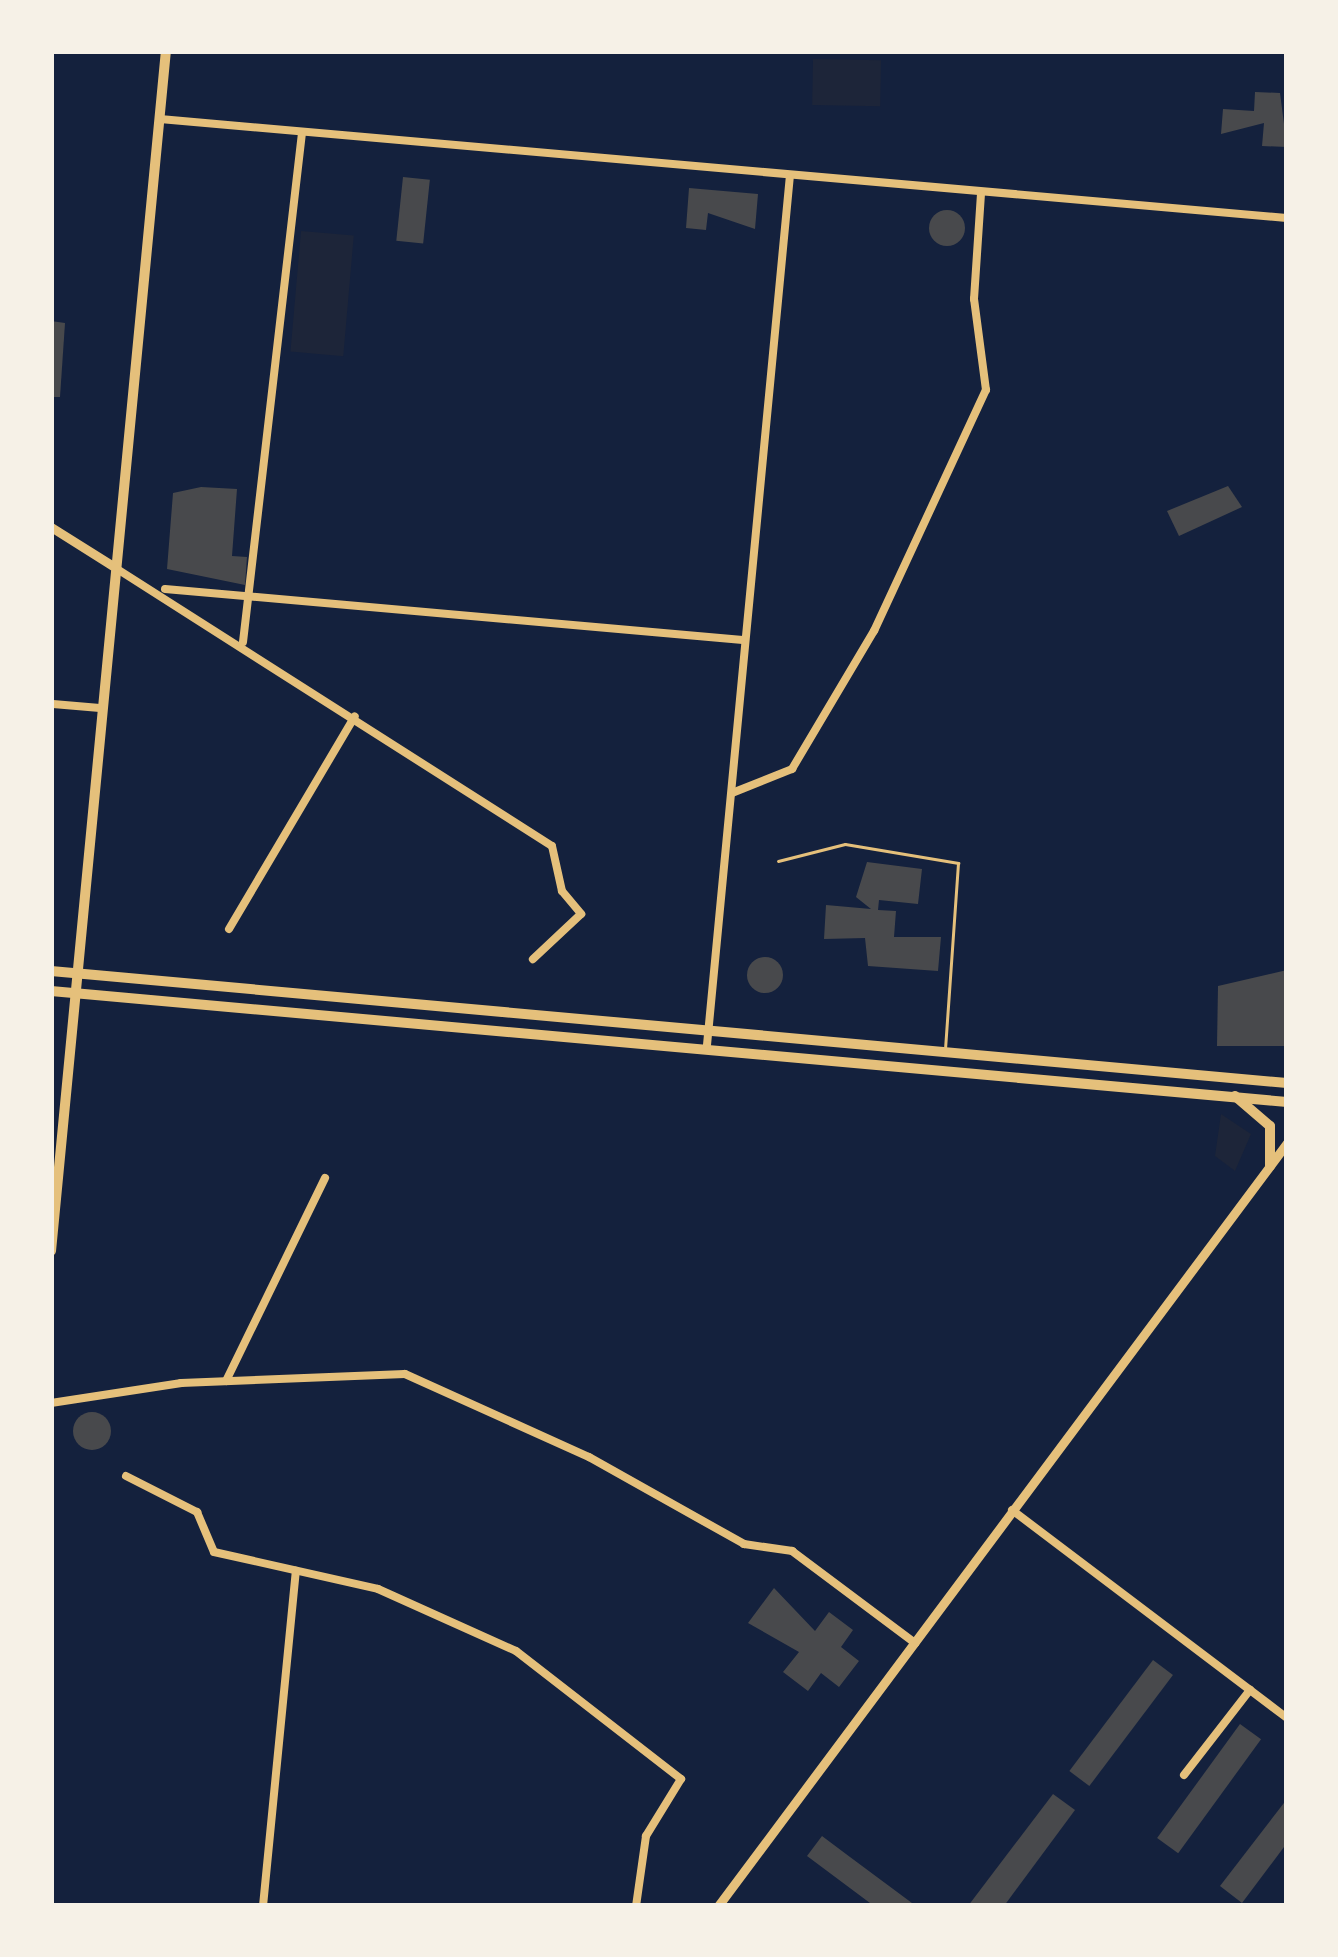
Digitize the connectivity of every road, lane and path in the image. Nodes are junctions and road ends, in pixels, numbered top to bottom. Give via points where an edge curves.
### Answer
1 (166, 51) edge
2 (160, 119) junction
3 (302, 133) junction
4 (790, 175) junction
5 (981, 193) junction
6 (1287, 218) edge
7 (51, 526) edge
8 (113, 566) junction
9 (160, 588) junction
10 (256, 597) junction
11 (743, 640) junction
12 (243, 642) junction
13 (53, 704) edge
14 (100, 708) junction
15 (355, 716) junction
16 (732, 793) junction
17 (778, 861) dead end
18 (229, 929) dead end
19 (533, 959) dead end
20 (51, 971) edge
21 (78, 975) junction
22 (51, 991) edge
23 (76, 994) junction
24 (708, 1028) junction
25 (707, 1046) junction
26 (945, 1049) junction
27 (1287, 1083) edge
28 (1226, 1092) junction
29 (1287, 1102) edge
30 (1287, 1143) edge
31 (1270, 1166) junction
32 (325, 1178) dead end
33 (51, 1251) edge
34 (226, 1381) junction
35 (51, 1403) edge
36 (126, 1476) dead end
37 (1012, 1510) junction
38 (296, 1571) junction
39 (915, 1643) junction
40 (1250, 1690) junction
41 (1287, 1718) edge
42 (1184, 1775) dead end
43 (263, 1906) edge
44 (636, 1906) edge
45 (718, 1906) edge

1 - 2 main road
2 - 3 street
2 - 8 main road
3 - 4 street
3 - 10 street
4 - 5 street
4 - 11 street
5 - 6 street
5 - 16 street via 974,299 986,390 874,631 792,769
7 - 8 street
8 - 9 street
8 - 14 main road
9 - 10 street
9 - 12 street
10 - 11 street
10 - 12 street
11 - 16 street
12 - 15 street
13 - 14 street
14 - 21 main road
15 - 18 street
15 - 19 street via 552,846 562,891 581,914
16 - 24 street
17 - 26 lane via 845,844 958,862
20 - 21 main road
21 - 23 main road
21 - 24 main road
22 - 23 main road
23 - 25 main road
23 - 33 main road
24 - 25 street
24 - 26 main road
25 - 28 main road
26 - 27 main road
28 - 29 main road
28 - 31 main road via 1264,1116
30 - 31 street
31 - 37 street
32 - 34 street
34 - 35 street
34 - 39 street via 405,1374 589,1457 744,1544 792,1551
36 - 38 street via 196,1512 214,1552
37 - 39 street
37 - 40 street
38 - 43 street
38 - 44 street via 378,1589 516,1651 681,1779 646,1836
39 - 45 street
40 - 41 street
40 - 42 street

